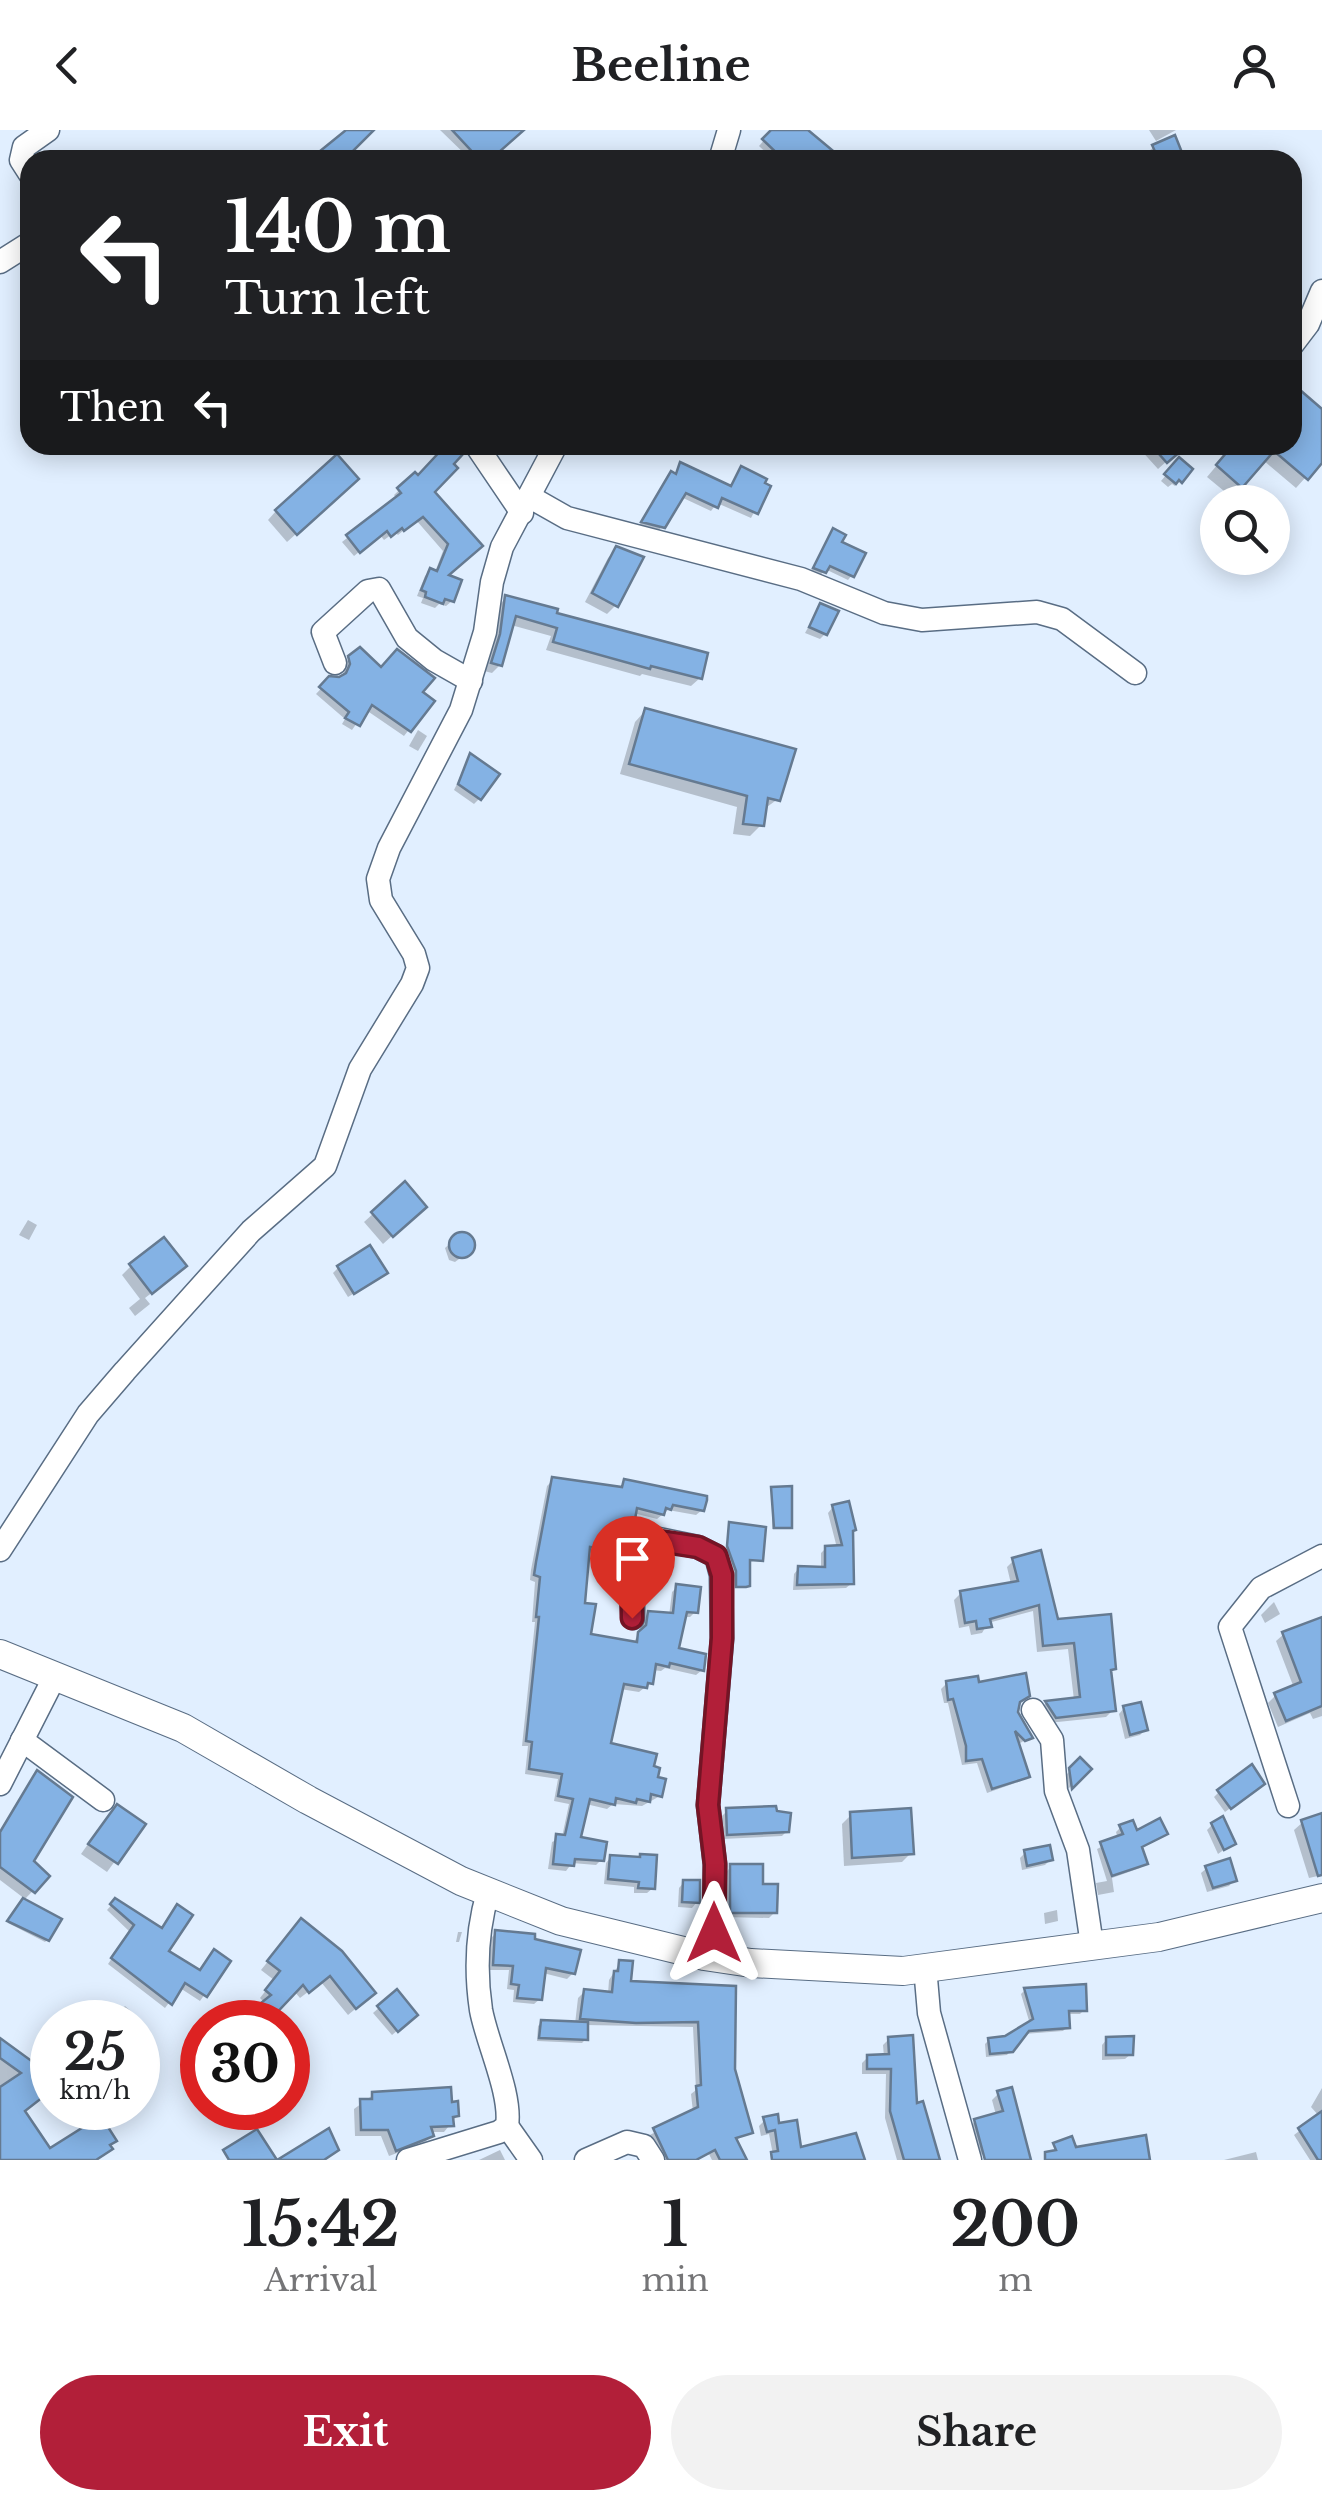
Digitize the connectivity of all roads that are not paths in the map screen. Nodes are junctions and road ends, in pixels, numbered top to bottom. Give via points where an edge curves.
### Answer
1 (48, 130) edge
2 (23, 150) edge
3 (1322, 292) edge
4 (1302, 332) edge
5 (484, 455) edge
6 (551, 455) edge
7 (526, 505) junction
8 (335, 663) dead end
9 (1136, 672) dead end
10 (471, 681) junction
11 (0, 1550) edge
12 (1322, 1556) edge
13 (632, 1618) dead end
14 (0, 1654) edge
15 (54, 1678) junction
16 (1033, 1710) dead end
17 (22, 1740) junction
18 (0, 1784) edge
19 (103, 1800) dead end
20 (1288, 1806) dead end
21 (488, 1892) junction
22 (1322, 1898) edge
23 (1092, 1945) junction
24 (714, 1958) junction
25 (925, 1966) junction
26 (507, 2126) junction
27 (408, 2160) edge
28 (531, 2160) edge
29 (586, 2160) edge
30 (653, 2160) edge
31 (970, 2160) edge

1 - 2 street
3 - 4 street
5 - 7 street
6 - 7 street
7 - 9 street via 800,579 884,613 922,620 1037,612 1062,619
7 - 10 street via 496,563
8 - 10 street via 323,632 379,588 407,638
10 - 11 street via 378,879 381,900 418,968 360,1069 325,1166 251,1231 112,1385
12 - 20 street via 1261,1588 1230,1627
13 - 24 street via 633,1570 646,1539 716,1556 722,1638 708,1805
14 - 15 street
15 - 17 street
15 - 21 street via 184,1728
16 - 23 street via 1052,1740 1056,1791 1078,1850
17 - 18 street
17 - 19 street
21 - 24 street via 561,1921
21 - 26 street via 479,1922 481,2010
22 - 23 street via 1159,1937
23 - 25 street
24 - 25 street via 903,1971
25 - 31 street via 929,2013
26 - 27 street
26 - 28 street
29 - 30 street via 628,2142 644,2146

